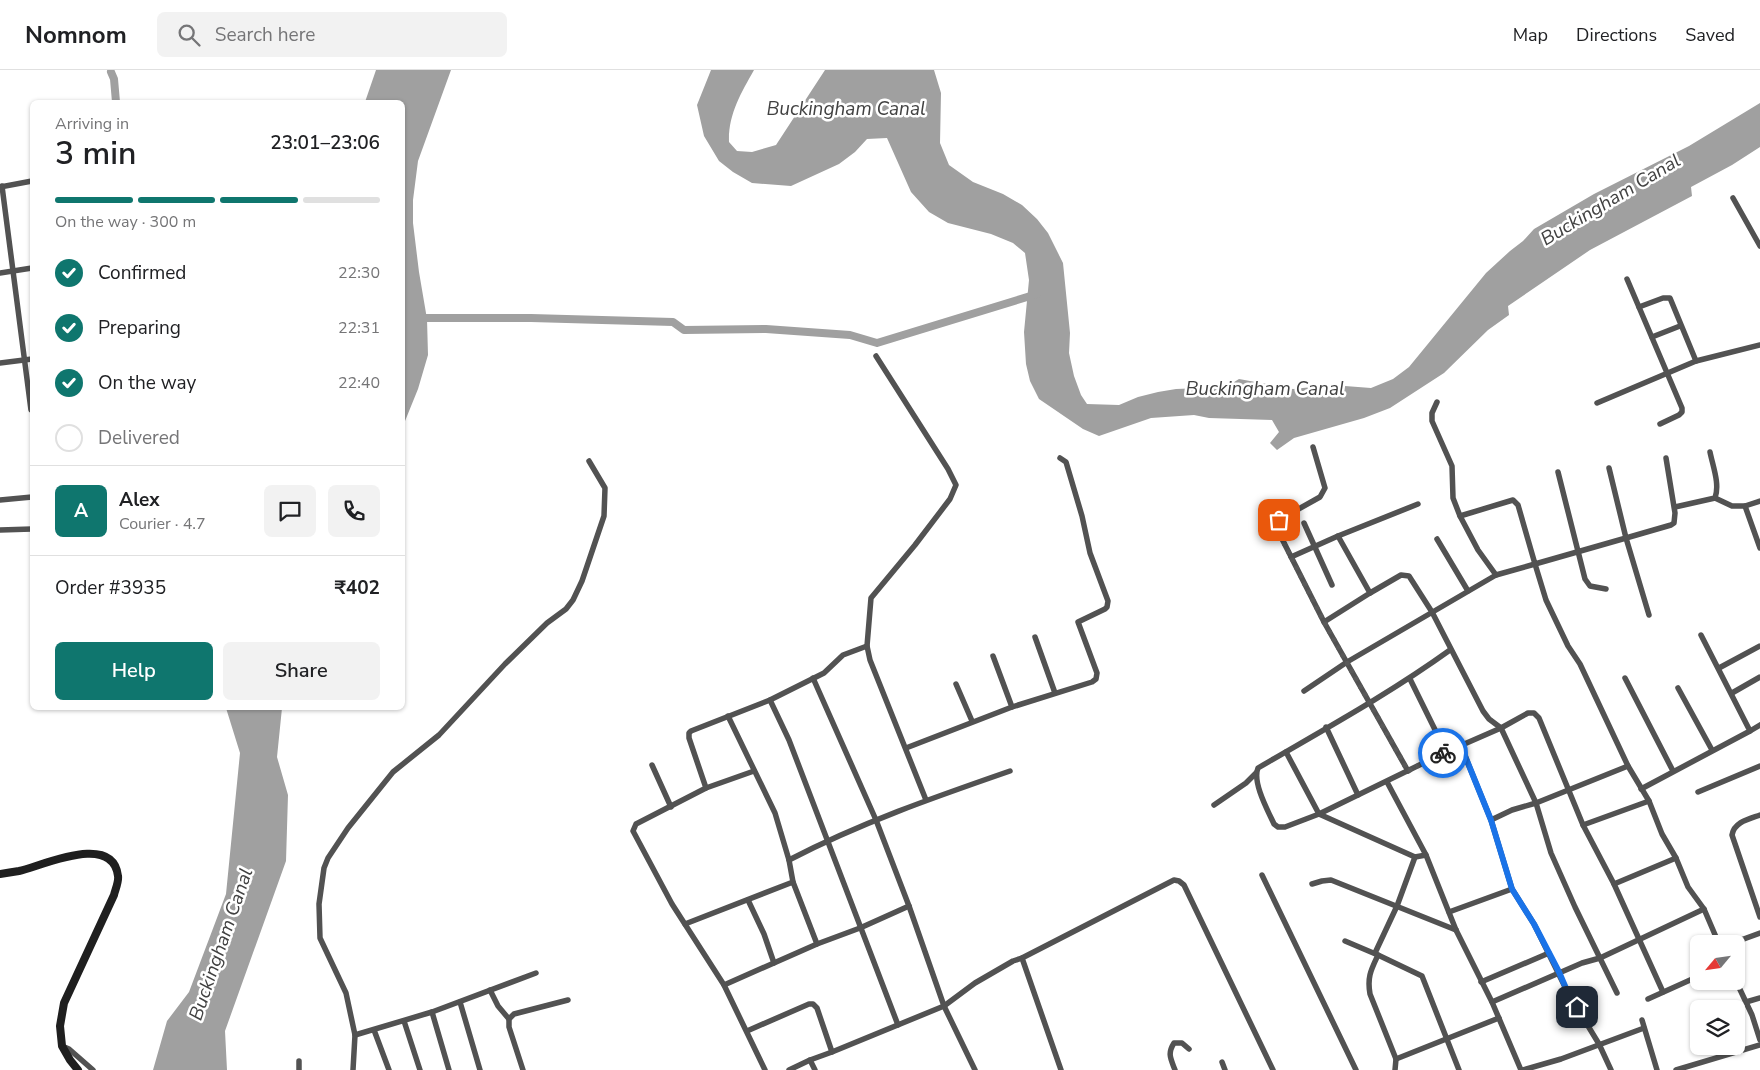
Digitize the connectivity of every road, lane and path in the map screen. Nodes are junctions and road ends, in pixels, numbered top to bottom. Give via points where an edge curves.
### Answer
1 (30, 181) edge
2 (1, 187) edge
3 (1733, 198) dead end
4 (1757, 235) edge
5 (1760, 246) edge
6 (30, 268) edge
7 (14, 272) junction
8 (0, 273) edge
9 (1627, 279) dead end
10 (1639, 307) junction
11 (1680, 326) junction
12 (1652, 337) junction
13 (1760, 345) edge
14 (876, 356) dead end
15 (30, 360) edge
16 (24, 361) junction
17 (1696, 361) junction
18 (0, 363) edge
19 (1667, 373) junction
20 (1437, 402) dead end
21 (30, 403) edge
22 (1597, 403) dead end
23 (1660, 424) dead end
24 (1313, 447) dead end
25 (1710, 452) dead end
26 (1060, 458) dead end
27 (1666, 458) dead end
28 (589, 461) dead end
29 (1608, 468) dead end
30 (1558, 472) dead end
31 (30, 497) edge
32 (1715, 498) junction
33 (0, 500) edge
34 (1760, 501) edge
35 (1418, 504) dead end
36 (1745, 506) junction
37 (1675, 508) junction
38 (1460, 516) junction
39 (1304, 523) dead end
40 (30, 529) edge
41 (0, 530) edge
42 (1338, 536) junction
43 (1626, 538) junction
44 (1437, 539) dead end
45 (1314, 547) junction
46 (1760, 548) edge
47 (1578, 551) junction
48 (1291, 557) junction
49 (1535, 564) junction
50 (1496, 575) junction
51 (1332, 585) dead end
52 (1606, 589) dead end
53 (1468, 591) junction
54 (1370, 593) junction
55 (1432, 612) junction
56 (1649, 616) dead end
57 (1324, 622) junction
58 (1701, 635) dead end
59 (1035, 637) dead end
60 (867, 646) junction
61 (1760, 646) edge
62 (1450, 650) junction
63 (993, 656) dead end
64 (1347, 662) junction
65 (1719, 668) junction
66 (1760, 677) edge
67 (813, 678) junction
68 (1625, 678) dead end
69 (1410, 679) junction
70 (956, 684) dead end
71 (1678, 688) dead end
72 (1304, 691) dead end
73 (1055, 693) junction
74 (1732, 693) junction
75 (770, 700) junction
76 (1369, 704) junction
77 (1012, 707) junction
78 (728, 716) junction
79 (972, 721) junction
80 (1760, 725) edge
81 (1326, 727) junction
82 (1501, 728) junction
83 (1750, 731) junction
84 (1461, 746) junction
85 (906, 748) junction
86 (1712, 750) junction
87 (1286, 752) junction
88 (1446, 752) junction
89 (652, 765) dead end
90 (1628, 766) junction
91 (1760, 766) edge
92 (1673, 770) junction
93 (754, 771) junction
94 (1010, 771) dead end
95 (1408, 771) junction
96 (1256, 773) junction
97 (1387, 782) junction
98 (706, 788) junction
99 (1641, 789) junction
100 (1569, 790) junction
101 (1698, 792) dead end
102 (1358, 795) junction
103 (926, 800) junction
104 (1649, 802) junction
105 (1536, 803) junction
106 (1214, 805) dead end
107 (671, 807) junction
108 (1318, 814) junction
109 (1760, 815) edge
110 (876, 820) junction
111 (1491, 820) junction
112 (1583, 825) junction
113 (828, 840) junction
114 (1426, 855) junction
115 (1415, 857) junction
116 (1676, 858) junction
117 (789, 860) junction
118 (0, 874) edge
119 (1262, 875) dead end
120 (793, 882) junction
121 (1312, 884) dead end
122 (1614, 884) junction
123 (1512, 889) junction
124 (748, 900) junction
125 (909, 906) junction
126 (1397, 906) junction
127 (1704, 909) junction
128 (1449, 912) junction
129 (1760, 917) edge
130 (685, 924) junction
131 (860, 928) junction
132 (1456, 930) junction
133 (1760, 933) edge
134 (1715, 935) edge
135 (1745, 938) edge
136 (1638, 939) junction
137 (1345, 941) dead end
138 (817, 944) junction
139 (1549, 953) junction
140 (1377, 954) junction
141 (1022, 958) junction
142 (1600, 958) junction
143 (774, 963) junction
144 (1559, 972) junction
145 (536, 973) dead end
146 (1690, 980) edge
147 (1481, 982) junction
148 (724, 985) junction
149 (490, 990) junction
150 (1740, 990) edge
151 (1662, 992) junction
152 (1617, 993) dead end
153 (1760, 998) edge
154 (1648, 999) dead end
155 (568, 1000) dead end
156 (460, 1002) junction
157 (1492, 1002) junction
158 (1746, 1002) junction
159 (944, 1006) junction
160 (432, 1012) junction
161 (1499, 1018) junction
162 (509, 1019) junction
163 (1642, 1020) dead end
164 (404, 1021) junction
165 (898, 1025) junction
166 (1644, 1028) junction
167 (374, 1030) junction
168 (747, 1031) junction
169 (355, 1035) junction
170 (1448, 1039) junction
171 (1760, 1040) edge
172 (1599, 1044) junction
173 (1760, 1045) edge
174 (62, 1046) junction
175 (1189, 1048) dead end
176 (832, 1052) junction
177 (810, 1060) junction
178 (1396, 1060) junction
179 (299, 1061) dead end
180 (1222, 1062) dead end
181 (78, 1070) edge
182 (93, 1070) edge
183 (299, 1070) edge
184 (353, 1070) edge
185 (389, 1070) edge
186 (420, 1070) edge
187 (449, 1070) edge
188 (480, 1070) edge
189 (523, 1070) edge
190 (765, 1070) edge
191 (789, 1070) edge
192 (815, 1070) edge
193 (975, 1070) edge
194 (1062, 1070) edge
195 (1175, 1070) edge
196 (1225, 1070) edge
197 (1273, 1070) edge
198 (1356, 1070) edge
199 (1395, 1070) edge
200 (1459, 1070) edge
201 (1522, 1070) edge
202 (1610, 1070) edge
203 (1657, 1070) edge
204 (1676, 1070) edge

1 - 2 street
2 - 7 street
3 - 4 street
4 - 5 street
6 - 7 street
7 - 8 street
7 - 16 street
9 - 10 street
10 - 11 street via 1670,298
10 - 12 street
11 - 12 street
11 - 17 street
12 - 19 street
13 - 17 street
14 - 60 street via 956,485 944,507 870,598
15 - 16 street
16 - 18 street
16 - 21 street
17 - 19 street
19 - 22 street
19 - 23 street via 1682,412
20 - 38 street via 1432,421 1452,466 1453,498
24 - 48 street via 1325,488 1323,493 1276,523
25 - 32 street via 1718,492
26 - 73 street via 1066,462 1090,553 1108,604 1105,609 1078,622 1097,673 1096,679
27 - 37 street
28 - 169 street via 606,488 604,516 573,600 505,664 440,735 393,772 328,858 319,904 320,938 346,993
29 - 43 street
30 - 47 street
31 - 33 street
32 - 36 street via 1732,506
32 - 37 street
34 - 36 street
35 - 42 street
36 - 46 street
37 - 43 street via 1676,519 1672,525
38 - 49 street via 1513,500 1518,505
38 - 50 street
39 - 45 street
40 - 41 street
42 - 45 street
42 - 54 street
43 - 47 street
43 - 56 street
44 - 53 street
45 - 48 street
45 - 51 street
47 - 49 street
47 - 52 street via 1587,584
48 - 57 street
49 - 50 street
49 - 90 street via 1546,600
50 - 53 street
53 - 55 street
54 - 55 street via 1406,575
54 - 57 street
55 - 62 street
55 - 64 street
57 - 64 street
58 - 65 street
59 - 73 street
60 - 67 street via 843,655 824,673
60 - 85 street
61 - 65 street
62 - 69 street
62 - 82 street via 1483,711
63 - 77 street
64 - 72 street
64 - 76 street
65 - 74 street
66 - 74 street
67 - 75 street
67 - 110 street
68 - 92 street
69 - 76 street
69 - 88 street
70 - 79 street
71 - 86 street
73 - 77 street
74 - 83 street
75 - 78 street
75 - 113 street
76 - 81 street
76 - 95 street
77 - 79 street
78 - 93 street
78 - 98 street via 689,733
79 - 85 street
80 - 83 street
81 - 87 street
81 - 102 street
82 - 84 street
82 - 100 street via 1534,713
82 - 105 street
83 - 86 street
84 - 88 street
84 - 111 street
85 - 103 street
86 - 92 street
87 - 96 street via 1258,768
87 - 108 street
88 - 95 street
89 - 107 street
90 - 99 street
90 - 100 street
91 - 101 street
92 - 99 street
93 - 98 street
93 - 117 street via 775,813
94 - 103 street
95 - 97 street
96 - 106 street
96 - 108 street via 1263,802 1278,827
97 - 102 street
97 - 114 street
98 - 107 street
99 - 104 street
100 - 105 street
100 - 112 street
102 - 108 street
103 - 110 street
104 - 112 street
104 - 116 street
105 - 111 street
105 - 142 street via 1551,853
107 - 130 street via 636,824 633,831
108 - 115 street
109 - 129 street via 1736,825 1732,835
110 - 113 street
110 - 125 street
111 - 123 street
112 - 122 street
113 - 117 street
113 - 131 street
114 - 115 street
114 - 128 street
115 - 126 street
116 - 122 street
116 - 127 street via 1688,887
117 - 120 street
118 - 174 street via 82,853 104,857 113,864 118,877 114,896 64,1002 60,1026
119 - 198 street
120 - 124 street
120 - 138 street
121 - 126 street via 1331,880
122 - 136 street
123 - 128 street
123 - 139 street
124 - 130 street
124 - 143 street
125 - 131 street
125 - 159 street
126 - 132 street
126 - 140 street
127 - 134 street
127 - 136 street
128 - 132 street
130 - 148 street
131 - 138 street
131 - 165 street
132 - 147 street
133 - 135 street
136 - 142 street
136 - 151 street
137 - 140 street
138 - 143 street
139 - 144 street
139 - 147 street
140 - 170 street via 1422,976
140 - 178 street via 1368,975 1368,984
141 - 159 street via 975,982
141 - 194 street
141 - 197 street via 1174,880 1179,881 1184,885
142 - 144 street
142 - 152 street
143 - 148 street
144 - 157 street
144 - 172 street
145 - 149 street
146 - 151 street
147 - 157 street
148 - 168 street
149 - 156 street
149 - 162 street
150 - 158 street
151 - 154 street
153 - 158 street
155 - 162 street via 514,1014
156 - 160 street
156 - 188 street
157 - 161 street
158 - 171 street
159 - 165 street
159 - 193 street
160 - 164 street
160 - 187 street
161 - 170 street
161 - 201 street
162 - 189 street
163 - 166 street
164 - 167 street
164 - 186 street
165 - 176 street
166 - 172 street
166 - 203 street
167 - 169 street
167 - 185 street
168 - 176 street via 813,1004
168 - 190 street
169 - 184 street
170 - 178 street
170 - 200 street
172 - 201 street
172 - 202 street
173 - 204 street
174 - 181 street
174 - 182 street
175 - 195 street via 1182,1043 1174,1043 1170,1057
176 - 177 street
177 - 191 street
177 - 192 street
178 - 199 street
179 - 183 street
180 - 196 street

